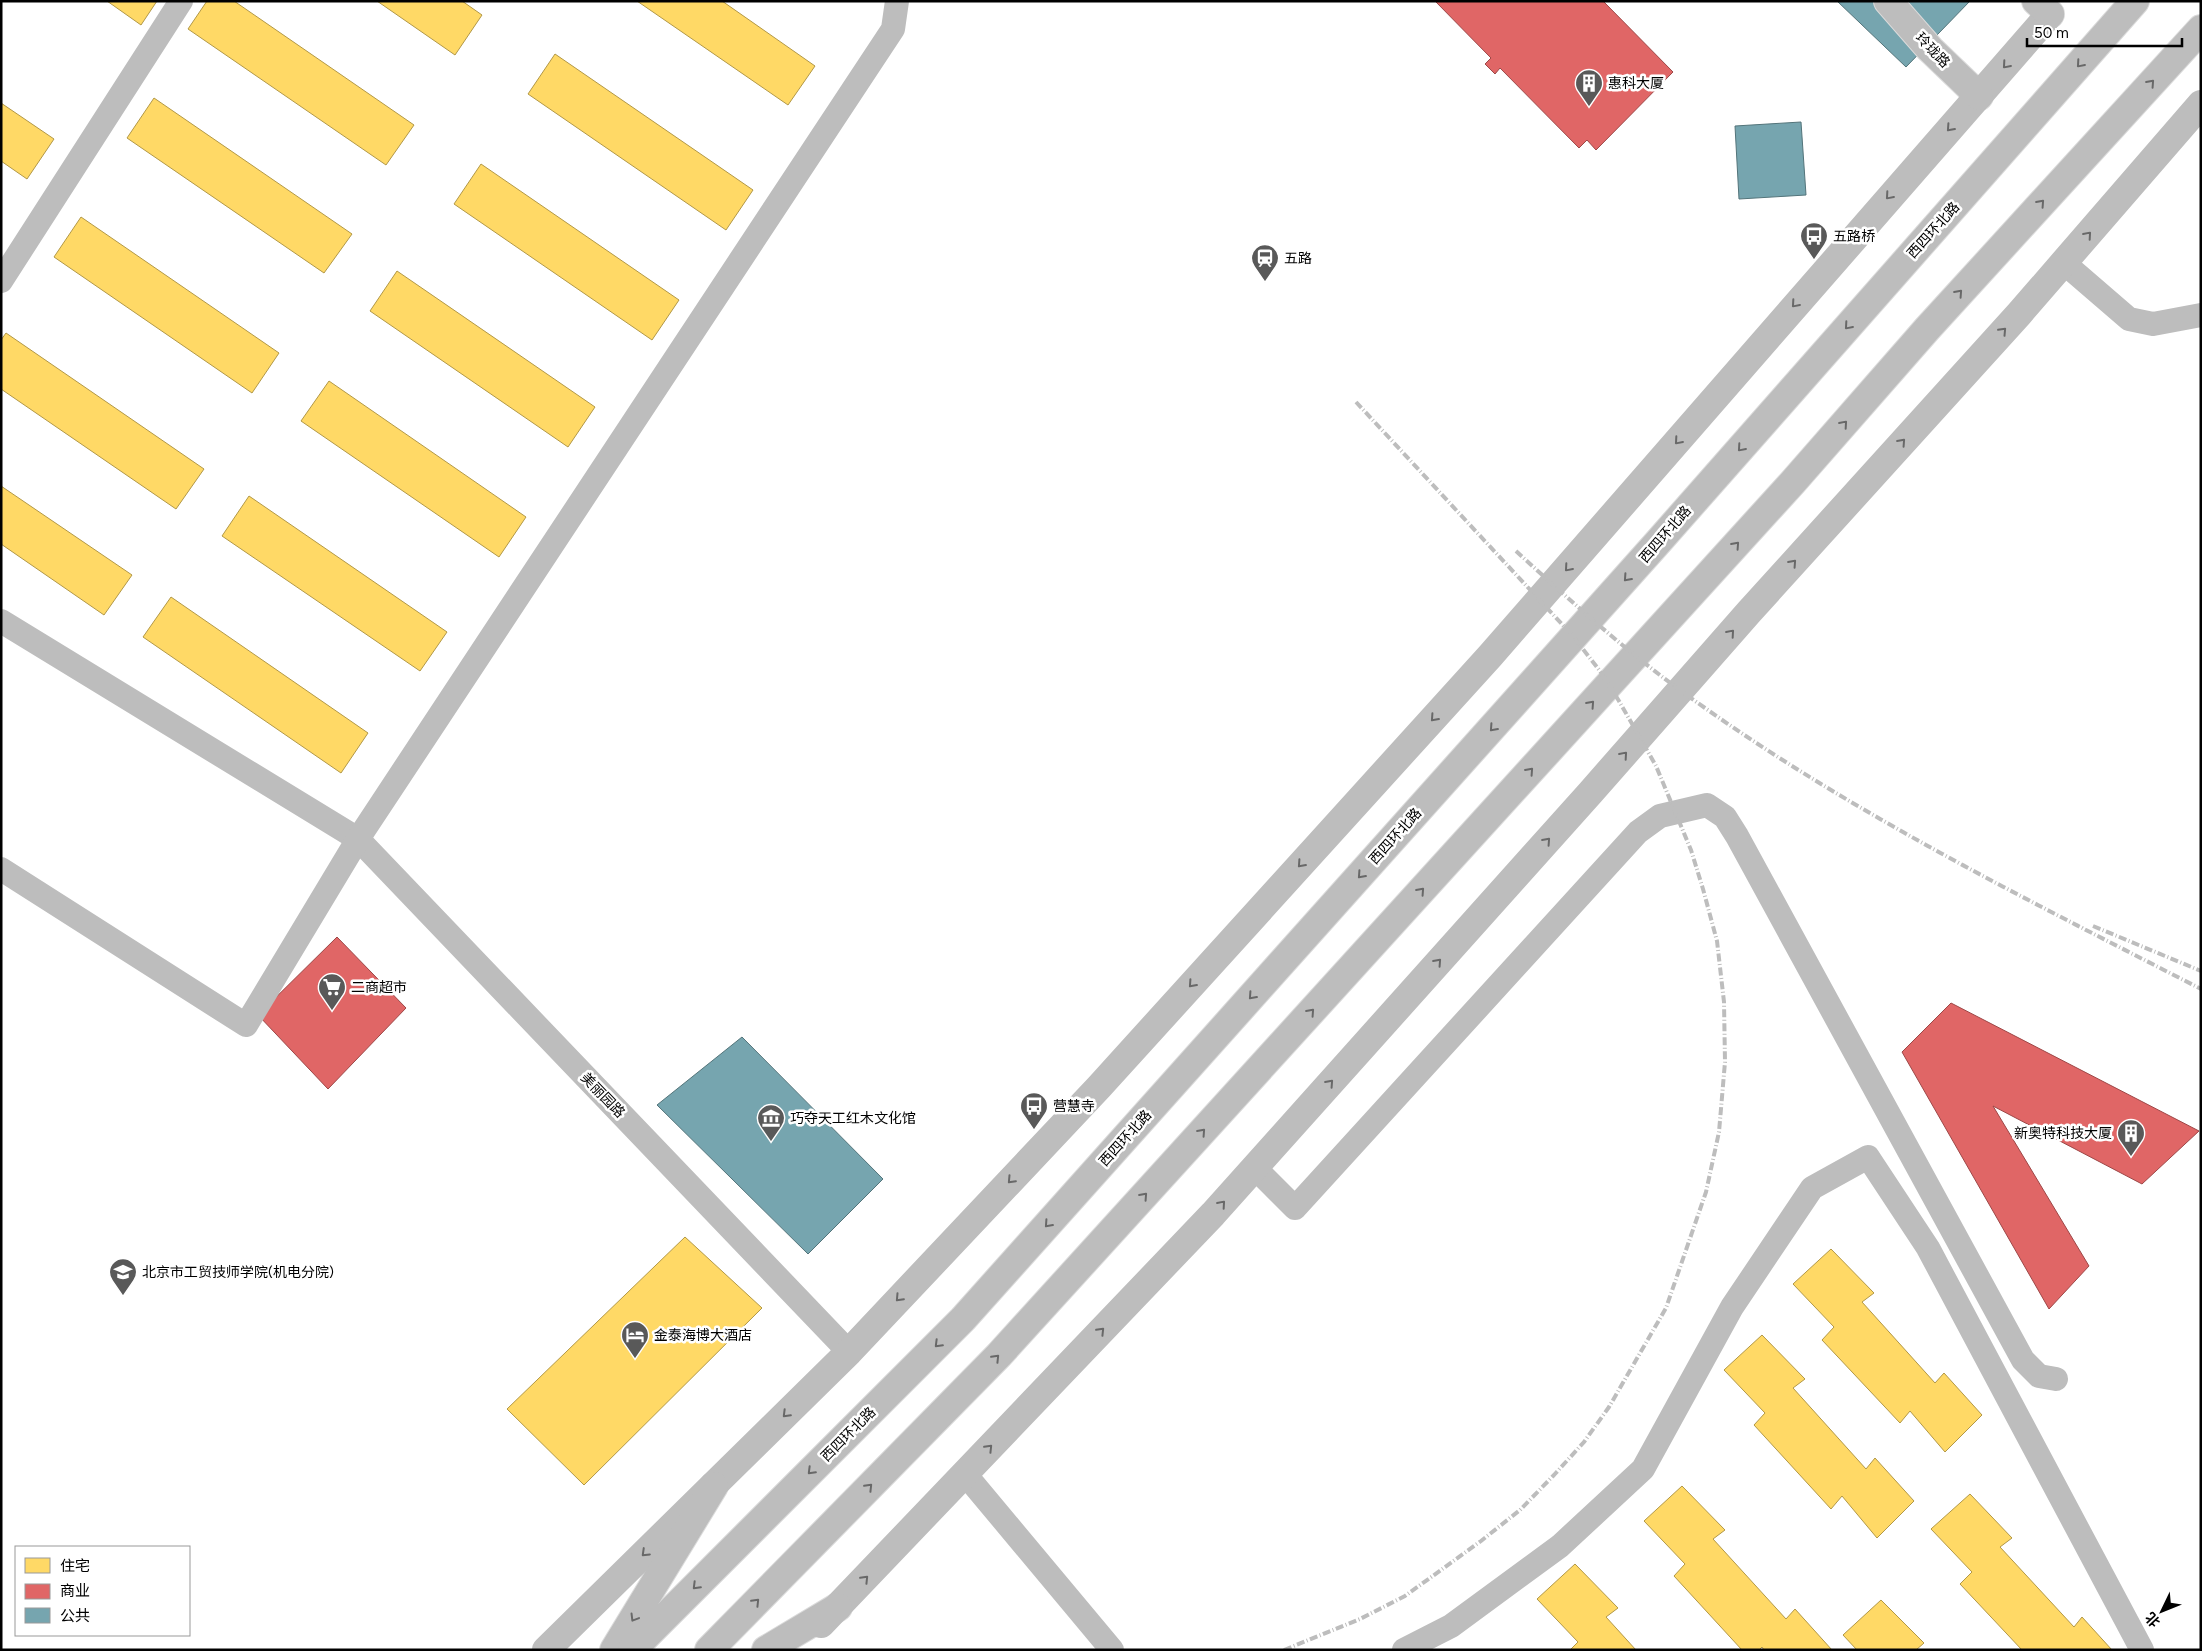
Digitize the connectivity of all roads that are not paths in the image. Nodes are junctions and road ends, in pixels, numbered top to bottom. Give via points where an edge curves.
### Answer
1 (181, 1) edge
2 (897, 1) edge
3 (1888, 1) edge
4 (2135, 1) edge
5 (2043, 8) edge
6 (2201, 29) edge
7 (1980, 96) junction
8 (2201, 104) edge
9 (2064, 263) junction
10 (1, 281) edge
11 (2201, 315) edge
12 (1, 621) edge
13 (358, 839) junction
14 (1, 869) edge
15 (1254, 1167) junction
16 (849, 1352) junction
17 (2056, 1379) dead end
18 (965, 1474) junction
19 (714, 1486) junction
20 (838, 1607) junction
21 (546, 1650) edge
22 (614, 1650) edge
23 (632, 1650) edge
24 (709, 1650) edge
25 (766, 1650) edge
26 (793, 1650) edge
27 (1112, 1650) edge
28 (1404, 1650) edge
29 (2142, 1650) edge

1 - 10 street
2 - 13 street via 892,29
3 - 7 main road, 玲珑路 via 1930,48
4 -> 23 main road, 西四环北路 via 1659,541 963,1320
5 -> 7 main road
24 -> 6 main road via 999,1355
7 -> 16 main road via 1490,656 1099,1087
9 -> 8 main road
9 - 11 street via 2129,319 2153,324
15 -> 9 main road
12 - 13 street, 美丽园路
13 - 14 street via 246,1025
13 - 16 street, 美丽园路
15 - 17 street via 1295,1208 1638,832 1660,816 1707,805 1725,817 1737,836 2023,1360 2039,1376
18 -> 15 main road via 1189,1240
16 -> 19 main road
20 -> 18 main road
18 - 27 street
19 -> 21 main road
19 -> 22 main road
20 - 25 main road
20 - 26 main road
28 - 29 street via 1451,1626 1560,1546 1644,1468 1732,1306 1812,1188 1868,1157 1928,1248

